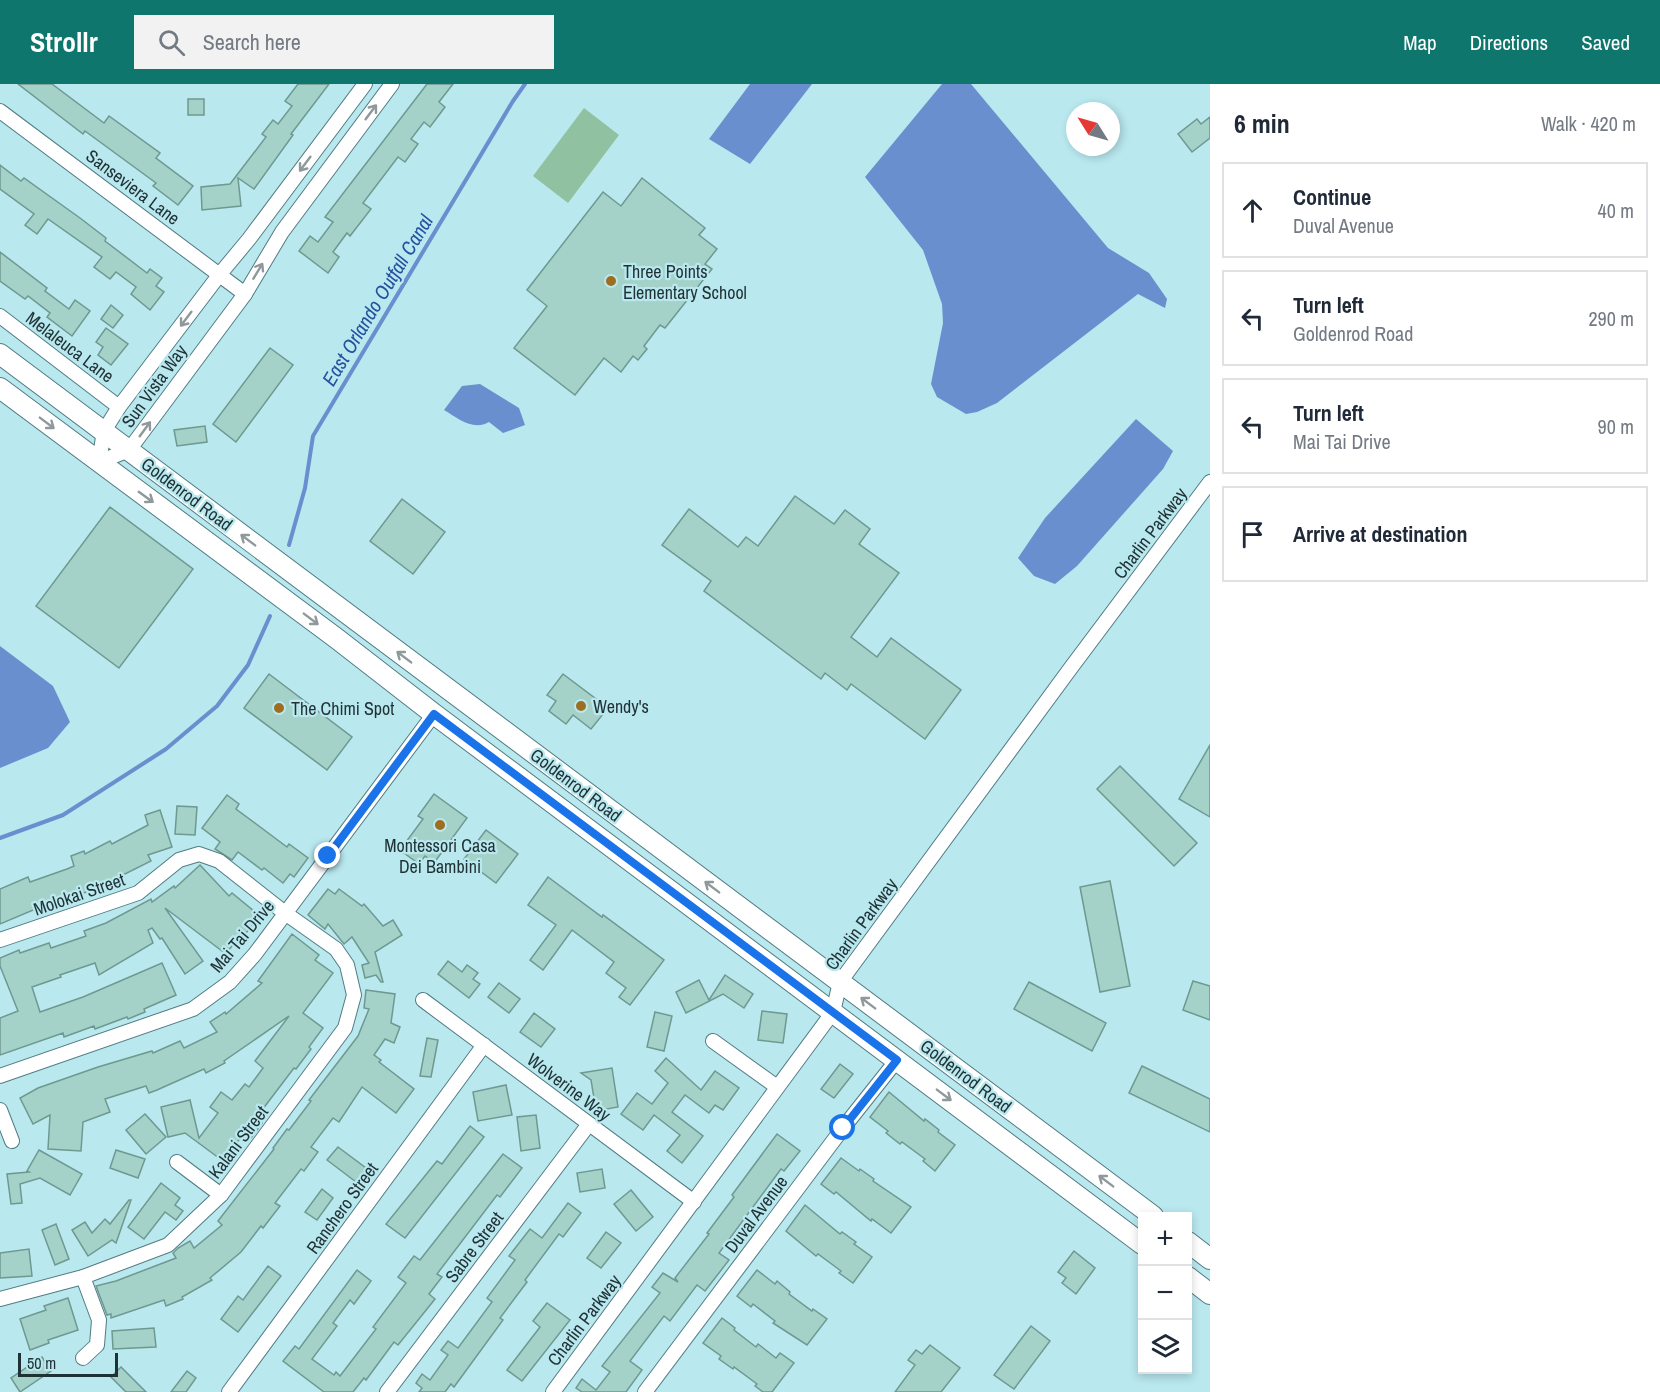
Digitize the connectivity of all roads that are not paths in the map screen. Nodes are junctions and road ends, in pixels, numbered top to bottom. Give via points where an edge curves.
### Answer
1 (365, 84) edge
2 (392, 84) edge
3 (0, 111) edge
4 (219, 274) junction
5 (245, 294) junction
6 (0, 316) edge
7 (0, 354) edge
8 (0, 388) edge
9 (119, 407) junction
10 (104, 432) junction
11 (129, 450) junction
12 (99, 462) junction
13 (1210, 482) edge
14 (336, 638) junction
15 (452, 693) junction
16 (434, 714) junction
17 (561, 774) junction
18 (285, 913) junction
19 (0, 940) edge
20 (840, 982) junction
21 (423, 1000) dead end
22 (833, 1012) junction
23 (714, 1041) dead end
24 (484, 1046) junction
25 (897, 1060) junction
26 (0, 1076) edge
27 (777, 1087) junction
28 (0, 1110) edge
29 (589, 1124) junction
30 (12, 1141) dead end
31 (177, 1162) dead end
32 (220, 1196) junction
33 (694, 1202) junction
34 (1148, 1212) edge
35 (1138, 1240) edge
36 (1192, 1245) edge
37 (1210, 1259) edge
38 (83, 1277) junction
39 (1192, 1279) edge
40 (1192, 1280) edge
41 (1210, 1288) edge
42 (1210, 1294) edge
43 (0, 1299) edge
44 (83, 1358) dead end
45 (229, 1392) edge
46 (387, 1392) edge
47 (553, 1392) edge
48 (645, 1392) edge

1 -> 4 street, Sun Vista Way
5 -> 2 street, Sun Vista Way via 282,232
3 - 4 street, Sanseviera Lane
4 - 5 street, Sanseviera Lane
4 -> 9 street, Sun Vista Way
11 -> 5 street, Sun Vista Way
6 - 9 street, Melaleuca Lane
7 - 10 main road, Goldenrod Road
8 -> 12 main road, Goldenrod Road
9 - 10 street, Sun Vista Way
10 - 11 main road, Goldenrod Road
10 - 12 street, Sun Vista Way
11 - 12 street, Sun Vista Way
15 -> 11 main road, Goldenrod Road
12 -> 14 main road, Goldenrod Road
13 - 20 street, Charlin Parkway
14 - 15 main road via 349,639 409,682 434,692
14 - 16 main road, Goldenrod Road
15 - 17 main road, Goldenrod Road
16 - 17 main road via 455,711 542,774
16 - 18 street, Mai Tai Drive
16 - 22 main road, Goldenrod Road
20 -> 17 main road, Goldenrod Road
18 - 19 street, Molokai Street via 219,861 199,855 179,860 138,893
18 - 26 street, Mai Tai Drive via 231,982 193,1009
18 - 32 street, Kalani Street via 336,949 347,965 354,994 345,1028
20 - 22 street, Charlin Parkway
34 -> 20 main road, Goldenrod Road
21 - 24 street, Wolverine Way
22 - 25 main road, Goldenrod Road
22 - 27 street, Charlin Parkway
23 - 27 street
24 - 29 street, Wolverine Way
24 - 45 street, Ranchero Street
25 -> 35 main road, Goldenrod Road
25 - 48 street, Duval Avenue
27 - 33 street, Charlin Parkway
28 - 30 street
29 - 33 street, Wolverine Way
29 - 46 street, Sabre Street
31 - 32 street
32 - 38 street, Kalani Street via 168,1245
33 - 47 street, Charlin Parkway
36 - 37 main road
38 - 43 street, Kalani Street
38 - 44 street via 99,1320 96,1345
39 - 41 main road
40 - 42 main road

